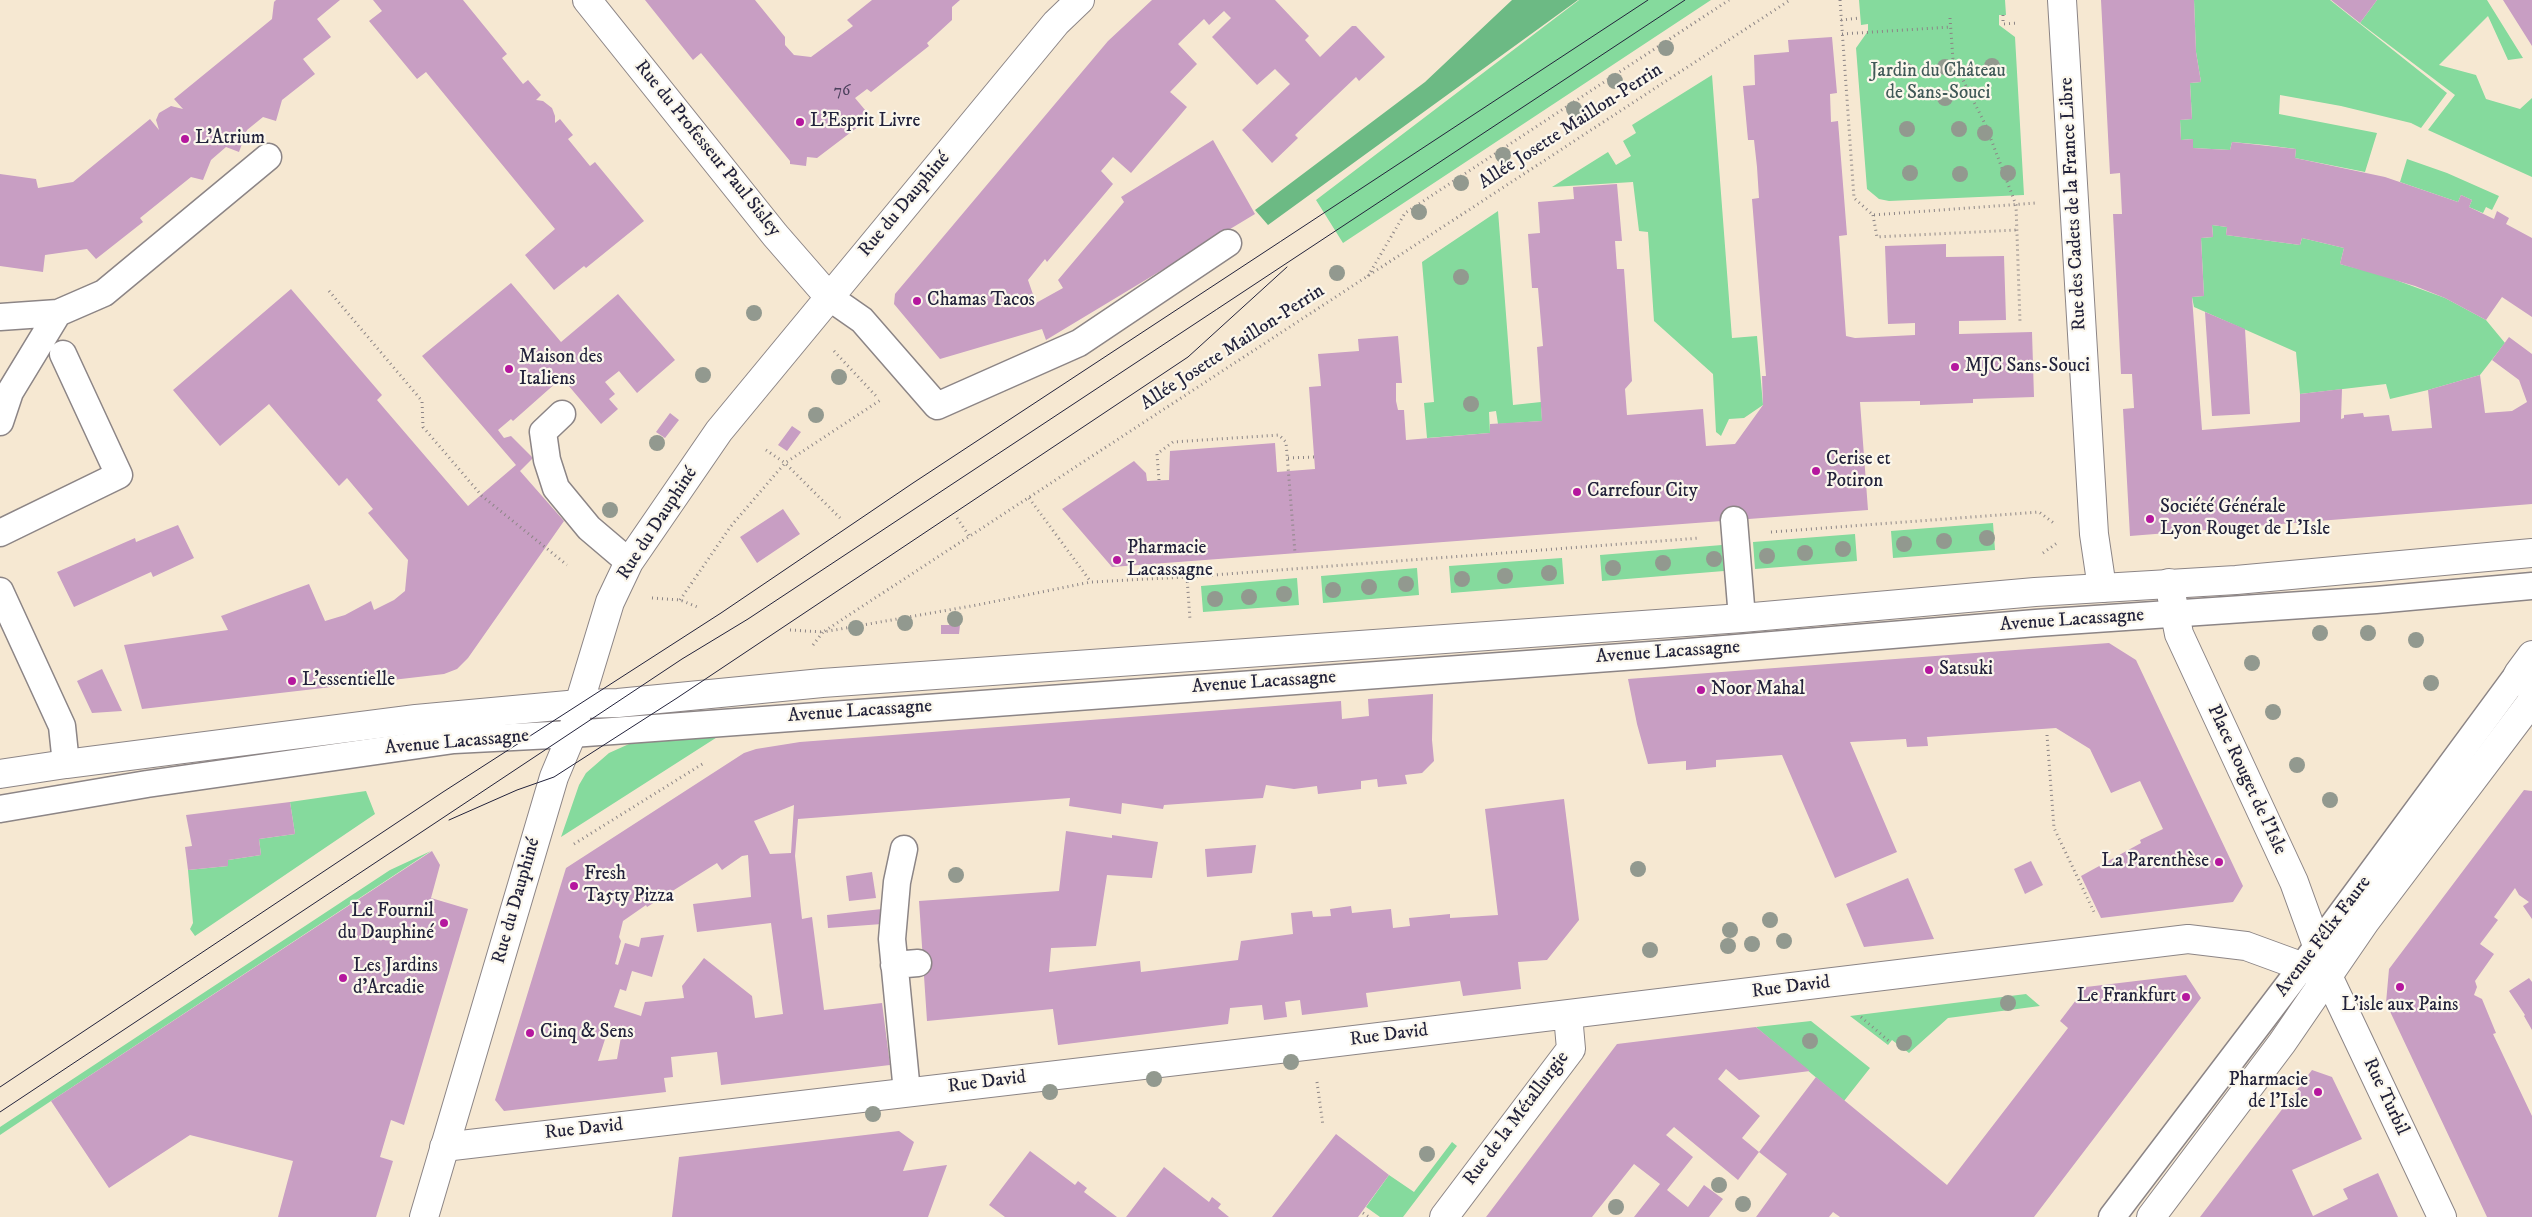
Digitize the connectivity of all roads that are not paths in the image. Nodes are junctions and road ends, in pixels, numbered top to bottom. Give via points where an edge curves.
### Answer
1 (586, 0) edge
2 (1080, 0) edge
3 (2062, 0) edge
4 (268, 157) dead end
5 (1228, 243) dead end
6 (829, 297) junction
7 (58, 313) junction
8 (0, 317) edge
9 (63, 354) dead end
10 (562, 414) dead end
11 (0, 422) edge
12 (1734, 528) road end
13 (0, 533) edge
14 (2532, 553) edge
15 (629, 562) junction
16 (2169, 583) junction
17 (2532, 586) edge
18 (2102, 588) junction
19 (0, 591) edge
20 (2175, 613) junction
21 (1742, 618) junction
22 (2527, 673) edge
23 (2532, 701) edge
24 (579, 704) junction
25 (572, 734) junction
26 (66, 764) junction
27 (0, 774) edge
28 (0, 809) edge
29 (904, 849) dead end
30 (2310, 957) junction
31 (2328, 976) junction
32 (1568, 1015) junction
33 (907, 1092) junction
34 (444, 1147) junction
35 (424, 1217) edge
36 (1444, 1217) edge
37 (2112, 1217) edge
38 (2150, 1217) edge
39 (2442, 1217) edge

1 - 6 street, Rue du Professeur Paul Sisley
2 - 6 street, Rue du Dauphiné via 1056,23
3 - 18 street, Rue des Cadets de la France Libre via 2094,534
4 - 7 lane via 104,293
5 - 6 lane via 1079,343 937,406 862,320
6 - 15 street, Rue du Dauphiné via 719,431
7 - 8 lane
7 - 11 lane via 10,392
9 - 13 lane via 119,475
10 - 15 lane via 543,432 556,488 589,528
12 - 21 lane
14 - 16 street, Avenue Lacassagne via 2236,580
15 - 24 street, Rue du Dauphiné via 610,602
16 - 18 street, Avenue Lacassagne
16 - 20 street, Place Rouget de l'Isle
17 - 20 lane, Avenue Lacassagne
18 - 21 street, Avenue Lacassagne
19 - 26 lane via 62,726
20 - 25 lane, Avenue Lacassagne via 1654,655
20 - 30 street, Place Rouget de l'Isle via 2179,634 2294,882
21 - 24 street, Avenue Lacassagne via 851,681
22 - 30 lane, Avenue Félix Faure
23 - 31 street, Avenue Félix Faure
24 - 25 street, Rue du Dauphiné
24 - 26 street, Avenue Lacassagne via 407,720
25 - 28 lane, Avenue Lacassagne via 420,744
25 - 34 street, Rue du Dauphiné via 554,777
26 - 27 street, Avenue Lacassagne
29 - 33 lane via 897,882 892,939 906,964
30 - 31 street, Place Rouget de l'Isle
30 - 32 street, Rue David via 2188,939
30 - 37 lane, Avenue Félix Faure
31 - 38 street, Avenue Félix Faure via 2282,1043
31 - 39 street, Rue Turbil
32 - 33 street, Rue David
32 - 36 street, Rue de la Métallurgie via 1571,1049
33 - 34 street, Rue David
34 - 35 street, Rue du Dauphiné

